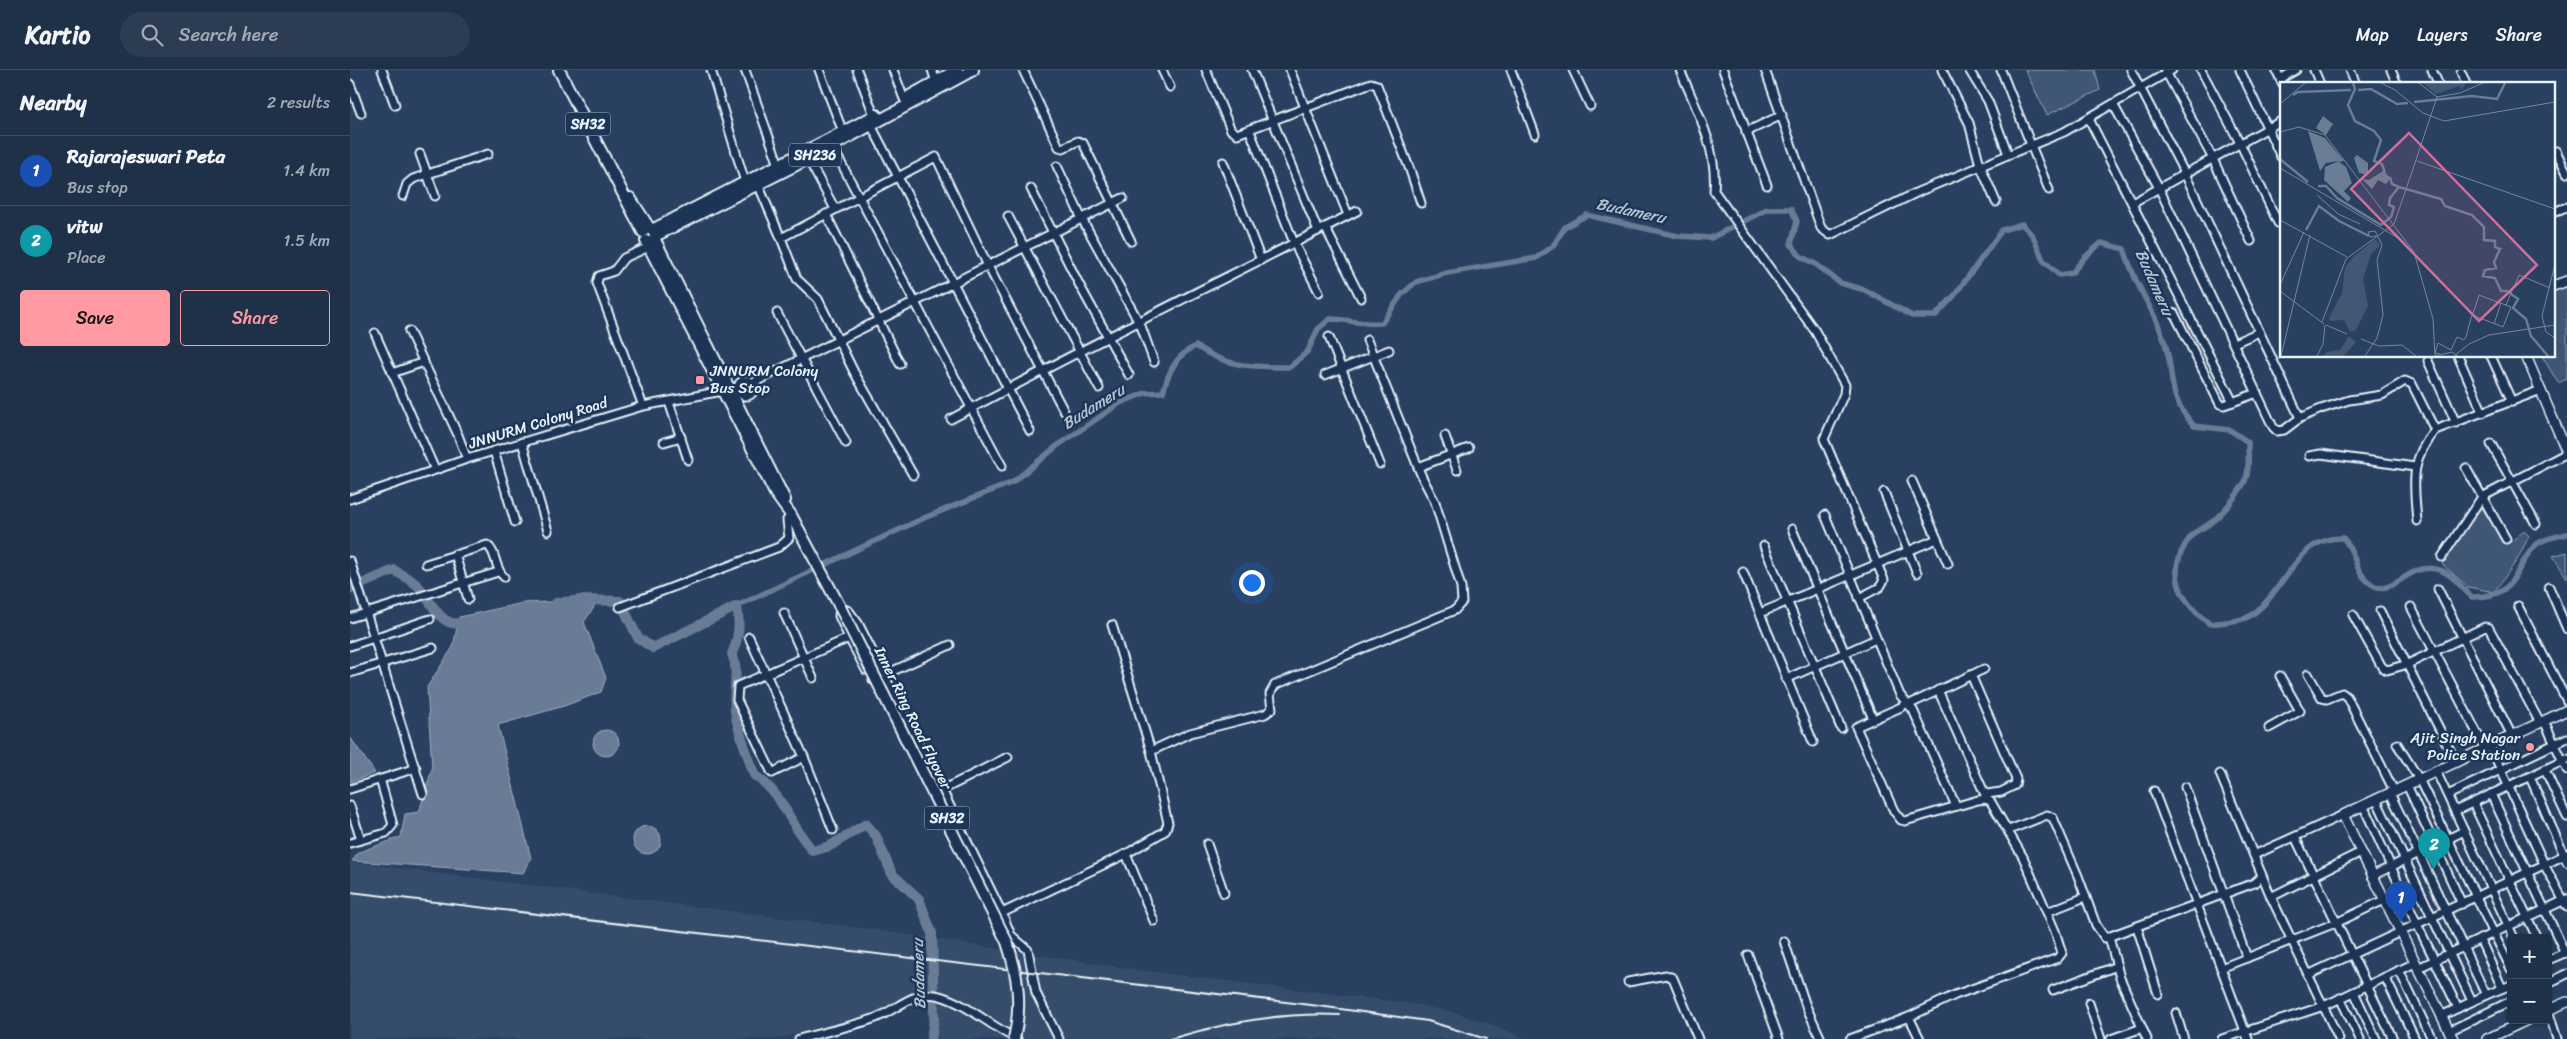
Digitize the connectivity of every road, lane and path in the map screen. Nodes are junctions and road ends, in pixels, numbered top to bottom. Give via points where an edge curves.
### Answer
1 (382, 70) edge
2 (559, 70) edge
3 (711, 70) edge
4 (746, 70) edge
5 (819, 70) edge
6 (857, 70) edge
7 (893, 70) edge
8 (932, 70) edge
9 (957, 70) edge
10 (973, 70) edge
11 (1023, 70) edge
12 (1162, 70) edge
13 (1206, 70) edge
14 (1252, 70) edge
15 (1290, 70) edge
16 (1511, 70) edge
17 (1573, 70) edge
18 (1680, 70) edge
19 (1723, 70) edge
20 (1765, 70) edge
21 (1942, 70) edge
22 (1969, 70) edge
23 (2001, 70) edge
24 (2131, 70) edge
25 (2201, 70) edge
26 (2240, 70) edge
27 (2276, 70) edge
28 (2296, 70) edge
29 (2314, 70) edge
30 (2350, 70) edge
31 (2391, 70) edge
32 (2432, 70) edge
33 (2168, 71) edge
34 (2461, 72) dead end
35 (2282, 81) edge
36 (936, 82) junction
37 (2319, 82) edge
38 (2355, 82) edge
39 (2396, 82) edge
40 (2438, 82) edge
41 (2465, 82) edge
42 (350, 84) edge
43 (1170, 87) dead end
44 (2140, 89) junction
45 (904, 99) junction
46 (2113, 104) junction
47 (395, 105) dead end
48 (1590, 106) dead end
49 (1306, 109) junction
50 (361, 114) dead end
51 (1782, 115) junction
52 (2088, 119) junction
53 (872, 120) junction
54 (1273, 121) junction
55 (2280, 122) edge
56 (2268, 128) junction
57 (1250, 131) junction
58 (843, 132) junction
59 (1746, 132) junction
60 (1535, 134) dead end
61 (2240, 144) junction
62 (2030, 145) junction
63 (832, 146) junction
64 (2556, 151) dead end
65 (420, 154) dead end
66 (488, 154) dead end
67 (2008, 154) junction
68 (2280, 155) edge
69 (808, 158) junction
70 (2213, 158) junction
71 (1223, 162) dead end
72 (779, 165) junction
73 (1980, 165) junction
74 (1057, 166) dead end
75 (427, 174) junction
76 (2185, 174) junction
77 (2567, 174) edge
78 (898, 177) junction
79 (616, 179) junction
80 (745, 182) junction
81 (758, 184) junction
82 (1767, 185) dead end
83 (2159, 188) junction
84 (1031, 189) dead end
85 (2050, 190) dead end
86 (403, 196) dead end
87 (434, 196) dead end
88 (858, 198) junction
89 (1123, 198) dead end
90 (1996, 202) dead end
91 (1421, 203) dead end
92 (2132, 203) junction
93 (1112, 204) junction
94 (2567, 206) edge
95 (835, 209) junction
96 (1357, 211) dead end
97 (2554, 212) edge
98 (642, 213) junction
99 (826, 214) junction
100 (1348, 215) junction
101 (1008, 216) dead end
102 (1082, 219) junction
103 (669, 220) junction
104 (2278, 223) dead end
105 (1321, 229) junction
106 (1053, 234) junction
107 (652, 237) junction
108 (781, 238) junction
109 (2251, 240) dead end
110 (1130, 241) dead end
111 (1294, 243) junction
112 (1024, 249) junction
113 (1261, 260) junction
114 (988, 266) junction
115 (2567, 281) edge
116 (952, 284) junction
117 (2554, 286) edge
118 (1319, 292) dead end
119 (1362, 298) dead end
120 (916, 302) junction
121 (777, 313) dead end
122 (2174, 313) dead end
123 (878, 320) junction
124 (1139, 323) junction
125 (409, 331) dead end
126 (2259, 332) junction
127 (375, 334) dead end
128 (1329, 337) dead end
129 (1109, 338) junction
130 (1367, 340) dead end
131 (838, 341) junction
132 (2234, 343) junction
133 (1389, 350) dead end
134 (1079, 352) junction
135 (1373, 356) junction
136 (2459, 358) edge
137 (2492, 358) edge
138 (2527, 358) edge
139 (800, 360) junction
140 (2428, 361) dead end
141 (424, 362) junction
142 (1154, 362) dead end
143 (900, 364) dead end
144 (1043, 369) junction
145 (1341, 369) junction
146 (392, 373) junction
147 (1129, 375) dead end
148 (1325, 375) dead end
149 (753, 383) junction
150 (1099, 388) dead end
151 (729, 389) junction
152 (1007, 389) junction
153 (2542, 390) junction
154 (2257, 393) junction
155 (669, 402) junction
156 (2233, 402) junction
157 (2512, 402) junction
158 (644, 406) junction
159 (972, 408) junction
160 (1064, 411) dead end
161 (2482, 413) junction
162 (2300, 418) junction
163 (951, 419) dead end
164 (2456, 423) junction
165 (2435, 430) junction
166 (1030, 432) dead end
167 (681, 436) junction
168 (1445, 436) dead end
169 (522, 442) junction
170 (664, 442) dead end
171 (846, 443) dead end
172 (2492, 444) dead end
173 (1469, 448) dead end
174 (494, 451) junction
175 (2567, 453) edge
176 (1451, 455) junction
177 (2309, 456) dead end
178 (467, 459) junction
179 (688, 460) dead end
180 (1380, 464) dead end
181 (1002, 466) dead end
182 (1418, 467) junction
183 (2415, 467) junction
184 (2466, 468) dead end
185 (435, 470) junction
186 (1457, 470) dead end
187 (914, 475) dead end
188 (1912, 481) dead end
189 (2513, 481) junction
190 (1884, 492) dead end
191 (2482, 497) junction
192 (350, 499) edge
193 (791, 515) junction
194 (1825, 515) dead end
195 (2417, 521) dead end
196 (514, 522) dead end
197 (2536, 524) dead end
198 (1792, 529) dead end
199 (548, 531) dead end
200 (1937, 539) junction
201 (2506, 539) dead end
202 (1764, 546) dead end
203 (1909, 550) junction
204 (455, 554) junction
205 (2442, 557) dead end
206 (350, 562) edge
207 (426, 564) dead end
208 (1878, 564) junction
209 (1948, 564) dead end
210 (1744, 572) dead end
211 (1917, 573) dead end
212 (1850, 576) junction
213 (463, 582) junction
214 (2549, 587) dead end
215 (1818, 589) junction
216 (2438, 589) dead end
217 (1859, 598) junction
218 (468, 599) dead end
219 (1787, 602) junction
220 (2518, 606) dead end
221 (620, 607) dead end
222 (840, 607) junction
223 (2411, 607) dead end
224 (2380, 611) dead end
225 (365, 613) junction
226 (784, 613) dead end
227 (1760, 613) junction
228 (2353, 615) dead end
229 (350, 618) edge
230 (430, 619) dead end
231 (1112, 625) dead end
232 (2567, 629) edge
233 (749, 637) dead end
234 (849, 638) junction
235 (2462, 638) junction
236 (373, 639) junction
237 (1876, 639) junction
238 (950, 645) dead end
239 (350, 646) edge
240 (433, 648) dead end
241 (2435, 651) junction
242 (1845, 653) junction
243 (804, 658) junction
244 (382, 664) junction
245 (2408, 664) junction
246 (1815, 667) junction
247 (1984, 669) dead end
248 (350, 673) edge
249 (2308, 674) dead end
250 (767, 675) junction
251 (884, 675) junction
252 (1971, 675) junction
253 (2280, 676) dead end
254 (813, 678) dead end
255 (1786, 679) junction
256 (1938, 690) junction
257 (2567, 701) edge
258 (1908, 704) junction
259 (2567, 710) edge
260 (1873, 719) junction
261 (2542, 722) junction
262 (1841, 728) dead end
263 (2269, 728) dead end
264 (2512, 736) junction
265 (2567, 738) edge
266 (1814, 742) dead end
267 (2397, 744) dead end
268 (2555, 744) junction
269 (2488, 747) junction
270 (1151, 751) junction
271 (804, 757) junction
272 (1008, 757) dead end
273 (2565, 760) edge
274 (2456, 762) junction
275 (416, 768) junction
276 (2501, 770) junction
277 (2545, 770) junction
278 (2567, 770) edge
279 (2436, 771) junction
280 (2220, 774) dead end
281 (2530, 777) junction
282 (380, 779) junction
283 (2419, 779) junction
284 (2407, 785) junction
285 (2185, 787) dead end
286 (2508, 787) junction
287 (350, 789) edge
288 (942, 790) junction
289 (2154, 791) dead end
290 (2392, 792) junction
291 (423, 794) dead end
292 (2491, 794) junction
293 (2448, 795) junction
294 (1987, 797) junction
295 (2376, 799) junction
296 (2473, 802) junction
297 (2363, 805) junction
298 (350, 806) edge
299 (1956, 806) junction
300 (2455, 811) junction
301 (2342, 815) junction
302 (2567, 817) edge
303 (833, 830) dead end
304 (2009, 830) junction
305 (2464, 831) junction
306 (2295, 837) junction
307 (2448, 839) junction
308 (361, 840) junction
309 (350, 843) edge
310 (1207, 844) dead end
311 (2435, 845) junction
312 (2361, 852) junction
313 (2420, 852) junction
314 (1126, 854) junction
315 (2254, 855) junction
316 (2566, 857) edge
317 (2405, 860) junction
318 (2391, 866) junction
319 (2545, 866) junction
320 (2527, 873) junction
321 (2315, 875) junction
322 (2261, 876) junction
323 (2372, 876) junction
324 (2509, 883) junction
325 (2492, 890) junction
326 (2225, 892) junction
327 (1224, 893) dead end
328 (2086, 897) junction
329 (2271, 897) junction
330 (2475, 897) junction
331 (2384, 900) junction
332 (2566, 902) edge
333 (2196, 903) junction
334 (2462, 904) junction
335 (2544, 909) junction
336 (2448, 910) junction
337 (2047, 912) junction
338 (1002, 913) junction
339 (2432, 918) junction
340 (2526, 918) junction
341 (1154, 921) dead end
342 (2338, 922) junction
343 (2417, 924) junction
344 (2509, 926) junction
345 (2137, 927) junction
346 (2400, 932) junction
347 (2493, 933) junction
348 (2512, 934) edge
349 (2535, 934) edge
350 (2108, 938) junction
351 (2480, 940) junction
352 (1784, 941) dead end
353 (2293, 941) junction
354 (2464, 947) junction
355 (2566, 952) edge
356 (2352, 954) junction
357 (2449, 954) junction
358 (1748, 955) dead end
359 (2247, 958) junction
360 (2552, 958) edge
361 (2435, 960) junction
362 (2507, 962) edge
363 (2417, 965) junction
364 (2117, 966) junction
365 (2221, 968) junction
366 (2399, 970) junction
367 (2567, 974) edge
368 (2308, 975) junction
369 (2385, 977) junction
370 (2552, 981) edge
371 (1628, 982) dead end
372 (2367, 986) junction
373 (2507, 986) edge
374 (2502, 988) junction
375 (2053, 990) dead end
376 (2354, 992) junction
377 (2158, 994) dead end
378 (2486, 995) junction
379 (2340, 998) junction
380 (2472, 1001) junction
381 (2567, 1002) edge
382 (2088, 1003) dead end
383 (2507, 1003) edge
384 (2324, 1006) junction
385 (2458, 1008) junction
386 (2552, 1008) edge
387 (2176, 1013) dead end
388 (2441, 1016) junction
389 (1909, 1017) junction
390 (2552, 1023) edge
391 (2519, 1024) edge
392 (2142, 1028) junction
393 (2246, 1035) edge
394 (2451, 1035) edge
395 (799, 1039) edge
396 (1014, 1039) edge
397 (1018, 1039) edge
398 (1059, 1039) edge
399 (1698, 1039) edge
400 (1779, 1039) edge
401 (1821, 1039) edge
402 (1850, 1039) edge
403 (1920, 1039) edge
404 (2101, 1039) edge
405 (2111, 1039) edge
406 (2147, 1039) edge
407 (2184, 1039) edge
408 (2222, 1039) edge
409 (2339, 1039) edge
410 (2360, 1039) edge
411 (2376, 1039) edge
412 (2393, 1039) edge
413 (2415, 1039) edge
414 (2432, 1039) edge
415 (2487, 1039) edge
416 (2557, 1039) edge

1 - 47 street
2 - 79 main road, SH32
3 - 80 street
4 - 72 street
5 - 58 street
6 - 53 street
7 - 45 street
8 - 36 street
9 - 36 main road, SH236
10 - 53 main road, SH236
11 - 93 street via 1056,143 1063,148 1078,141 1083,144
12 - 43 street
13 - 57 street via 1231,130 1237,134
14 - 54 street
15 - 49 street
16 - 60 street
17 - 48 street
18 - 208 street via 1708,142 1716,174 1714,191 1815,331 1845,385 1824,438
19 - 59 street
20 - 51 street
21 - 73 street via 1969,123
22 - 67 street via 1988,101
23 - 62 street
24 - 44 street
25 - 61 street
26 - 56 street
27 - 35 street
28 - 35 street
29 - 37 street
30 - 38 street
31 - 39 street
32 - 40 street
33 - 44 street
33 - 70 street
34 - 41 street
36 - 45 main road, SH236
42 - 50 street
44 - 46 street
44 - 76 street
45 - 53 main road, SH236
46 - 52 street
46 - 83 street
49 - 54 street
49 - 91 street via 1371,84 1377,85
49 - 100 street
51 - 59 street
51 - 73 street via 1821,228 1826,234 1834,234
52 - 62 street
52 - 92 street
53 - 58 main road, SH236
53 - 63 main road, SH236
53 - 78 street
54 - 57 street
54 - 105 street
55 - 56 street
56 - 61 street
56 - 68 street
57 - 111 street
58 - 72 main road, SH236
59 - 82 street
61 - 70 street
61 - 104 street
62 - 67 street
62 - 85 street
63 - 69 main road, SH236
63 - 88 street
64 - 77 street
65 - 75 street
66 - 75 street
67 - 73 street
69 - 81 main road, SH236
69 - 95 street
70 - 76 street
70 - 109 street
71 - 113 street
72 - 80 main road, SH236
73 - 90 street
74 - 102 street
75 - 86 street via 409,181
75 - 87 street
76 - 83 street
76 - 126 street
78 - 88 street
78 - 114 street via 936,157
78 - 116 street
79 - 98 main road, SH32
79 - 107 main road, SH32
80 - 103 main road, SH236
81 - 107 main road, SH236
81 - 108 street
83 - 92 street
83 - 132 street
84 - 106 street
88 - 95 street
88 - 120 street
89 - 93 street
92 - 156 street
93 - 102 street
93 - 110 street
94 - 97 street
95 - 99 street
96 - 100 street
98 - 103 main road
98 - 107 main road, SH32
99 - 108 street
99 - 123 street
100 - 105 street
101 - 112 street
102 - 106 street
102 - 124 street
103 - 107 main road, SH236
105 - 111 street
105 - 119 street
106 - 112 street
106 - 129 street
107 - 151 main road, SH32
107 - 158 street via 624,258 614,271 599,276 597,283
108 - 131 street via 797,279 818,299
111 - 113 street
111 - 118 street
112 - 114 street
112 - 134 street
113 - 124 street
114 - 116 street
114 - 144 street
115 - 117 street
116 - 120 street
116 - 152 street
120 - 123 street
120 - 159 street
121 - 139 street
122 - 156 street via 2220,404
123 - 131 street
123 - 143 street
124 - 129 street
124 - 142 street
125 - 141 street
126 - 132 street
126 - 162 street
127 - 146 street
128 - 145 street
129 - 134 street
129 - 147 street
130 - 135 street
131 - 139 street
131 - 187 street
132 - 154 street
133 - 135 street
134 - 144 street
134 - 150 street
135 - 145 street
135 - 182 street
136 - 161 street
137 - 157 street
138 - 153 street
139 - 149 street
139 - 171 street
140 - 164 street
141 - 146 street
141 - 178 street
144 - 152 street
144 - 160 street
145 - 148 street
145 - 180 street
146 - 185 street
149 - 151 street via 744,380
149 - 151 street via 754,391 748,396
151 - 155 street, JNNURM Colony Road
151 - 193 main road, SH32 via 775,493
152 - 159 street
152 - 166 street
153 - 157 street
153 - 175 street
154 - 156 street
154 - 162 street via 2277,432
155 - 158 street, JNNURM Colony Road
155 - 167 street
157 - 161 street
158 - 169 street, JNNURM Colony Road
159 - 163 street
159 - 181 street
161 - 164 street
162 - 165 street via 2349,400 2382,395 2405,381 2412,384
164 - 165 street
165 - 183 street via 2424,442
167 - 170 street
167 - 179 street
168 - 176 street
169 - 174 street, JNNURM Colony Road
169 - 199 street
172 - 189 street
173 - 176 street
174 - 178 street, JNNURM Colony Road
174 - 196 street
175 - 189 street
176 - 182 street
176 - 186 street
177 - 183 street via 2321,454
178 - 185 street, JNNURM Colony Road
182 - 270 street via 1435,502 1462,587 1460,606 1275,685 1270,694 1272,709 1265,714 1190,733
183 - 195 street
184 - 191 street
185 - 192 street, JNNURM Colony Road
188 - 200 street
189 - 191 street
189 - 197 street
190 - 203 street
191 - 201 street
191 - 205 street
193 - 221 street via 787,520 790,538 779,547
193 - 222 main road, SH32
194 - 212 street
198 - 215 street
200 - 203 street
200 - 209 street
202 - 219 street
203 - 208 street
203 - 211 street
204 - 207 street
204 - 213 street
204 - 213 street via 487,545 492,549 501,574
206 - 225 street
208 - 212 street
208 - 217 street via 1884,583
210 - 227 street
212 - 215 street
212 - 217 street
213 - 218 street
213 - 225 street
214 - 232 street
215 - 219 street
215 - 242 street
216 - 235 street
217 - 237 street
219 - 227 street
219 - 246 street
220 - 257 street
222 - 234 street via 839,616
222 - 251 street via 849,611 858,623
222 - 396 main road, Inner Ring Road Flyover / SH32, bridge via 1007,942 1017,975 1019,1009
223 - 241 street
224 - 245 street
225 - 229 street
225 - 236 street
226 - 243 street
227 - 255 street
228 - 245 street via 2384,669 2392,670
230 - 236 street
231 - 270 street
233 - 250 street
234 - 243 street
234 - 251 street via 872,681
235 - 241 street
235 - 261 street via 2489,628
235 - 264 street
236 - 239 street
236 - 244 street
237 - 242 street
237 - 258 street
238 - 251 street
240 - 244 street
241 - 245 street
241 - 269 street
242 - 246 street
242 - 260 street
243 - 250 street
243 - 254 street
244 - 248 street
244 - 275 street
245 - 274 street
246 - 255 street
246 - 262 street
247 - 252 street
249 - 290 street via 2322,698 2342,693 2346,697
250 - 271 street
250 - 271 street via 738,686 737,700 772,773
251 - 288 street
252 - 256 street
252 - 294 street via 2016,779 2015,785 2007,790
253 - 263 street via 2300,712
255 - 266 street
256 - 258 street
256 - 294 street
258 - 260 street
258 - 299 street
259 - 261 street
260 - 299 street via 1856,727 1856,730 1899,818 1905,821
261 - 264 street
261 - 268 street
264 - 269 street
265 - 268 street
267 - 283 street
268 - 273 street
268 - 276 street
269 - 274 street
269 - 276 street
270 - 314 street via 1167,828
271 - 303 street
272 - 288 street
273 - 277 street
273 - 278 street
274 - 279 street
275 - 282 street
275 - 291 street
276 - 286 street
276 - 293 street
277 - 281 street
277 - 302 street
279 - 283 street
279 - 293 street
280 - 315 street
281 - 286 street
281 - 316 street
282 - 287 street
282 - 308 street via 393,825 386,833
283 - 284 street
283 - 307 street
284 - 290 street
284 - 311 street
285 - 326 street
286 - 292 street
286 - 319 street
288 - 338 street
289 - 333 street
290 - 295 street
290 - 313 street
292 - 296 street
292 - 320 street
293 - 300 street
294 - 299 street
294 - 304 street
295 - 297 street
295 - 317 street
296 - 300 street
296 - 324 street
297 - 301 street
297 - 318 street
298 - 308 street
300 - 305 street
301 - 306 street
301 - 312 street
304 - 328 street via 2051,816
304 - 337 street
305 - 307 street
305 - 325 street
306 - 315 street
306 - 321 street
307 - 311 street
307 - 330 street
308 - 309 street
310 - 327 street
311 - 313 street
311 - 334 street
312 - 321 street
312 - 323 street
313 - 317 street
313 - 336 street
314 - 338 street
314 - 341 street
315 - 322 street
316 - 319 street
317 - 318 street
317 - 339 street
318 - 323 street
318 - 343 street
319 - 320 street
319 - 332 street
320 - 324 street
320 - 335 street
321 - 329 street
321 - 342 street
322 - 326 street via 2254,883
322 - 329 street
323 - 331 street
324 - 325 street
324 - 340 street
325 - 330 street
325 - 344 street
326 - 333 street
326 - 359 street
328 - 337 street
328 - 350 street via 2099,932
329 - 353 street
330 - 334 street
330 - 347 street
331 - 342 street
331 - 346 street
332 - 335 street
333 - 345 street
333 - 365 street
334 - 336 street
335 - 340 street
335 - 355 street
336 - 339 street
336 - 354 street
337 - 389 street via 2061,956 1955,994
338 - 398 street via 1012,935 1028,950 1036,993
339 - 343 street
339 - 357 street
340 - 344 street
340 - 349 street
342 - 353 street
342 - 356 street
343 - 346 street
343 - 361 street
344 - 347 street
344 - 348 street
345 - 350 street
345 - 377 street
346 - 356 street
346 - 363 street
347 - 351 street
347 - 362 street
350 - 364 street
351 - 354 street
351 - 374 street
352 - 401 street
353 - 359 street
353 - 368 street
354 - 357 street
354 - 378 street
355 - 360 street
356 - 368 street
356 - 372 street
357 - 361 street
357 - 380 street
358 - 400 street
359 - 365 street
361 - 363 street
361 - 385 street
363 - 366 street
363 - 388 street
364 - 375 street
364 - 392 street
365 - 393 street
366 - 369 street
366 - 414 street
367 - 370 street
368 - 384 street
369 - 372 street
369 - 413 street
371 - 399 street via 1666,975 1673,978
372 - 376 street
372 - 412 street
373 - 374 street
374 - 378 street
376 - 379 street
376 - 411 street
378 - 380 street
379 - 384 street
379 - 410 street
380 - 385 street
381 - 386 street
382 - 404 street
383 - 394 street
384 - 393 street
384 - 409 street
385 - 388 street
387 - 407 street
388 - 394 street
389 - 402 street
389 - 403 street
390 - 416 street
391 - 415 street
392 - 405 street
392 - 406 street
393 - 408 street
395 - 397 street via 875,1018 910,999 938,995 958,1003

